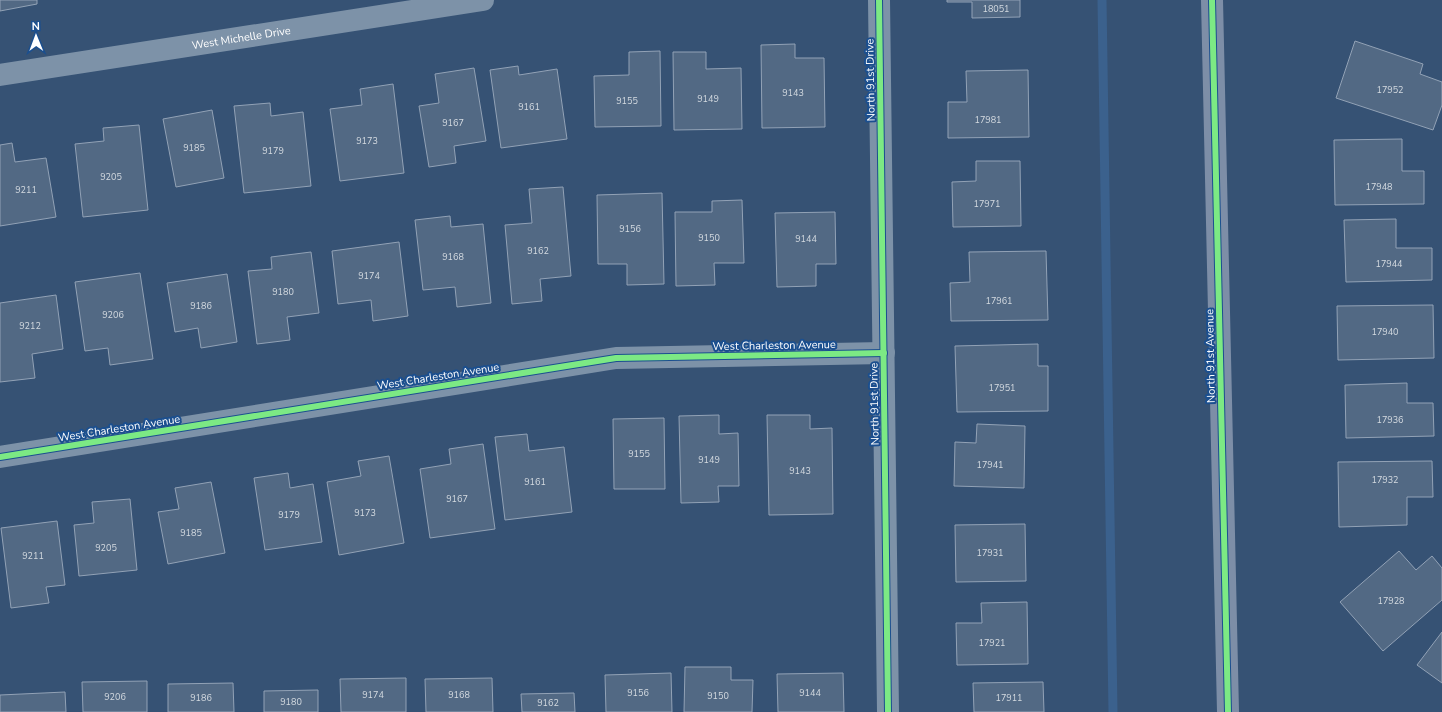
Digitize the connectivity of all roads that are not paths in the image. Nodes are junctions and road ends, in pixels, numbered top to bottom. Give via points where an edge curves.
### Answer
1 (483, 0) edge
2 (879, 0) edge
3 (1212, 0) edge
4 (0, 75) edge
5 (884, 353) junction
6 (0, 457) edge
7 (888, 712) edge
8 (1228, 712) edge

1 - 4 street, West Michelle Drive
2 - 5 street, North 91st Drive
3 - 8 main road, North 91st Avenue
5 - 6 street, West Charleston Avenue via 616,358
5 - 7 street, North 91st Drive

